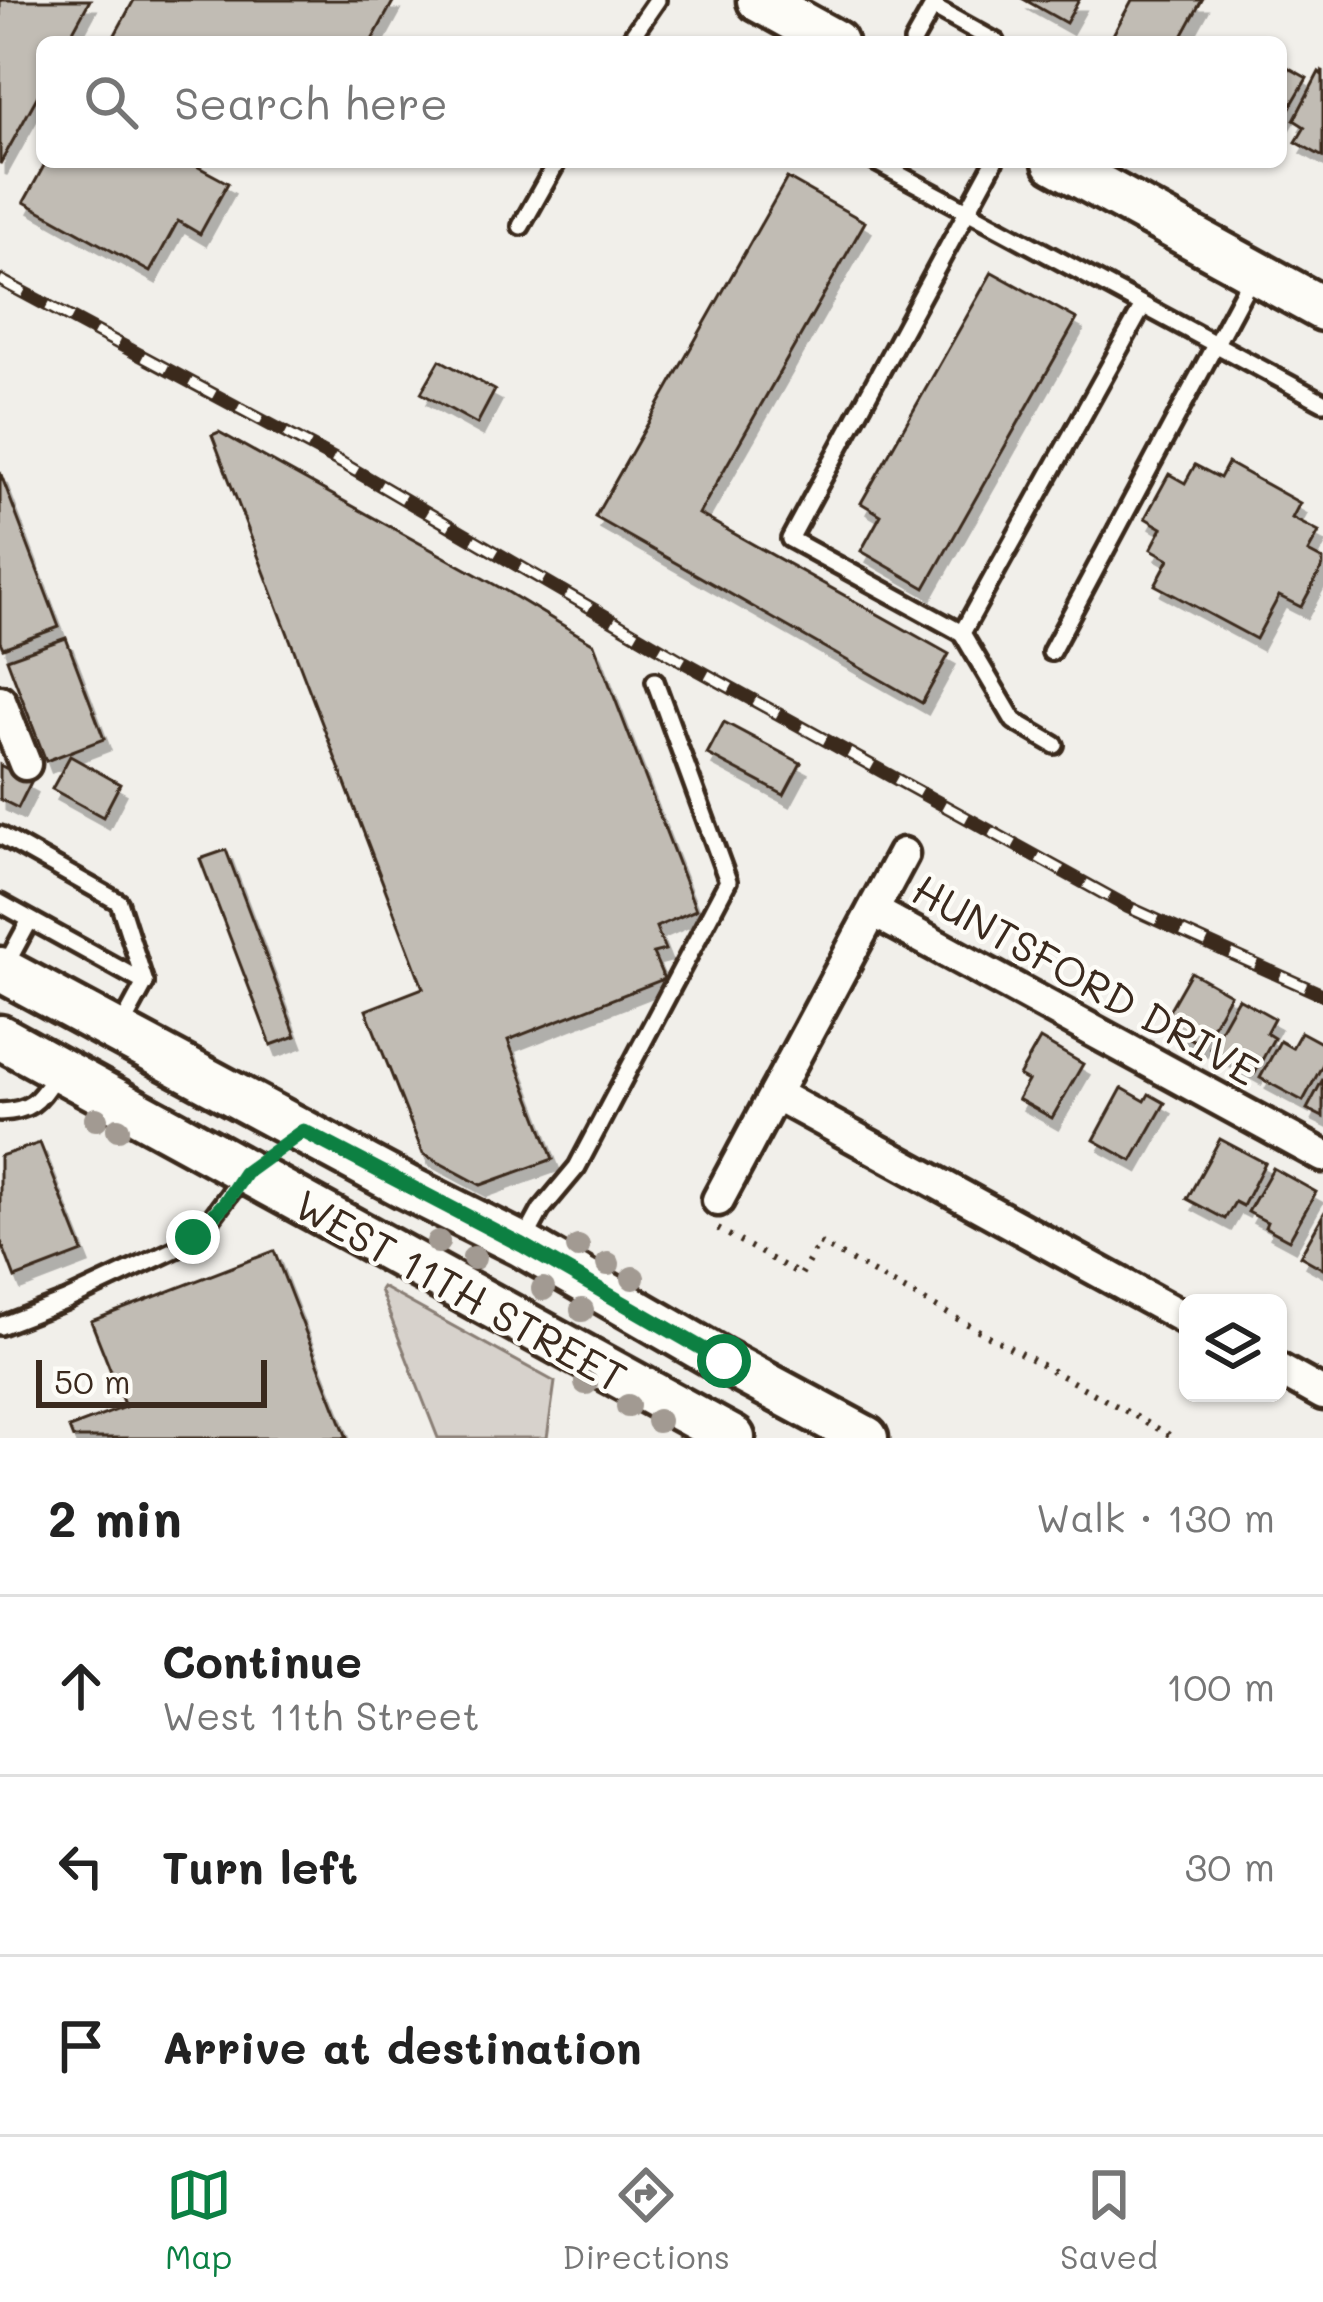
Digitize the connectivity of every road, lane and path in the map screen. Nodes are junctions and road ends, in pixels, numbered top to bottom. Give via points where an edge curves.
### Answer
1 (657, 0) edge
2 (763, 1) edge
3 (934, 4) edge
4 (632, 36) edge
5 (824, 36) edge
6 (917, 36) edge
7 (986, 36) edge
8 (554, 168) edge
9 (886, 168) edge
10 (991, 168) edge
11 (1065, 168) edge
12 (967, 211) junction
13 (521, 226) dead end
14 (1255, 272) junction
15 (1143, 306) junction
16 (1323, 309) edge
17 (1216, 345) junction
18 (1323, 402) edge
19 (962, 633) junction
20 (1051, 652) dead end
21 (655, 681) dead end
22 (0, 701) edge
23 (1055, 745) dead end
24 (25, 764) dead end
25 (0, 835) edge
26 (904, 854) dead end
27 (0, 903) edge
28 (873, 911) junction
29 (30, 920) junction
30 (1, 970) edge
31 (145, 983) junction
32 (118, 1034) junction
33 (0, 1036) edge
34 (58, 1070) junction
35 (775, 1094) junction
36 (0, 1112) edge
37 (303, 1131) junction
38 (1323, 1156) edge
39 (245, 1173) junction
40 (718, 1200) joint
41 (522, 1245) junction
42 (1179, 1315) edge
43 (0, 1326) edge
44 (724, 1361) junction
45 (1287, 1375) edge
46 (1323, 1394) edge
47 (693, 1416) junction
48 (733, 1438) edge
49 (866, 1438) edge
50 (1174, 1438) edge

1 - 4 lane
2 - 5 main road
3 - 6 lane
3 - 7 lane
8 - 13 lane
9 - 12 lane
10 - 12 lane
11 - 14 main road
12 - 15 lane
12 - 19 lane via 790,539
14 - 16 main road
14 - 17 lane
15 - 17 lane
15 - 19 lane
17 - 18 lane
17 - 20 lane
19 - 23 lane via 1014,722
21 - 41 lane via 728,880 577,1167
22 - 24 street
25 - 31 lane via 119,902
26 - 28 street
27 - 29 lane
28 - 35 street
28 - 38 street, HUNTSFORD DRIVE
29 - 30 lane
29 - 31 lane
30 - 32 main road, WEST 11TH STREET
31 - 32 lane
32 - 37 main road, WEST 11TH STREET
33 - 34 main road, WEST 11TH STREET
34 - 36 lane via 29,1108
34 - 39 main road, WEST 11TH STREET
35 - 40 street
35 - 42 street
37 - 39 main road
37 - 41 main road, WEST 11TH STREET
39 - 43 lane via 176,1249
39 - 47 main road, WEST 11TH STREET
40 - 50 path via 705,1222 801,1275 819,1244
41 - 44 main road, WEST 11TH STREET
44 - 47 main road
44 - 49 main road, WEST 11TH STREET
45 - 46 street
47 - 48 main road, WEST 11TH STREET

